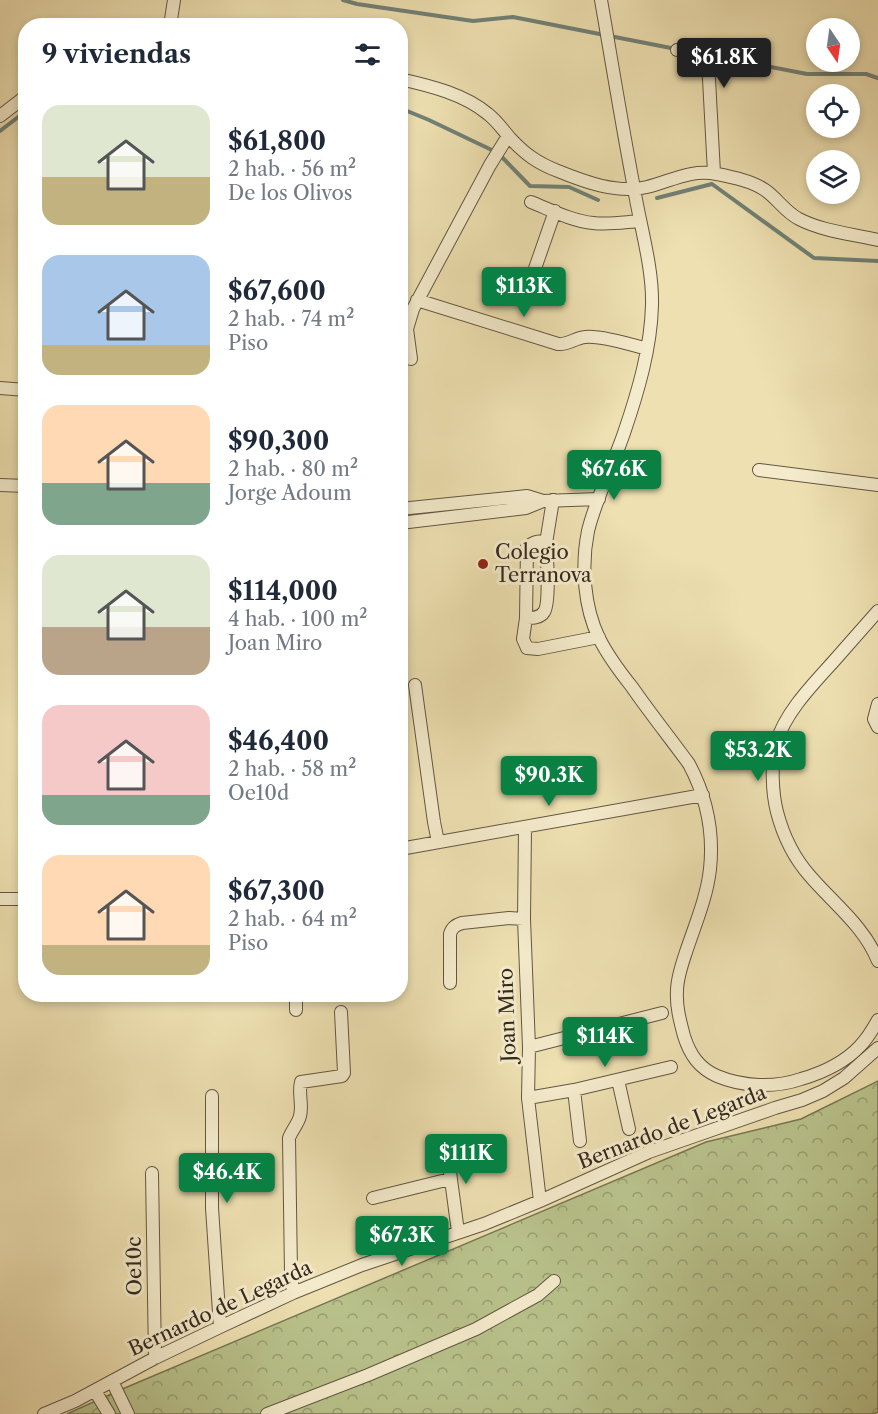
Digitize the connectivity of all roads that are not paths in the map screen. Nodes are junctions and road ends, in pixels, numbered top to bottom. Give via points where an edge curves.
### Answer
1 (174, 0) edge
2 (601, 0) edge
3 (171, 18) edge
4 (677, 50) dead end
5 (408, 81) edge
6 (18, 102) edge
7 (0, 116) edge
8 (505, 141) junction
9 (714, 173) junction
10 (634, 189) junction
11 (531, 202) dead end
12 (555, 211) junction
13 (640, 221) junction
14 (878, 240) edge
15 (532, 277) dead end
16 (417, 300) junction
17 (408, 324) edge
18 (408, 336) edge
19 (647, 349) junction
20 (411, 359) dead end
21 (0, 388) edge
22 (18, 389) edge
23 (759, 470) dead end
24 (0, 485) edge
25 (878, 485) edge
26 (18, 486) edge
27 (599, 499) junction
28 (548, 500) junction
29 (425, 506) junction
30 (408, 507) edge
31 (427, 520) junction
32 (408, 522) edge
33 (546, 543) junction
34 (878, 611) edge
35 (526, 618) junction
36 (598, 638) junction
37 (415, 685) dead end
38 (878, 704) edge
39 (878, 727) edge
40 (703, 795) junction
41 (525, 826) junction
42 (438, 842) junction
43 (408, 848) edge
44 (0, 899) edge
45 (18, 899) edge
46 (524, 919) junction
47 (878, 961) edge
48 (450, 983) dead end
49 (296, 1002) edge
50 (296, 1010) dead end
51 (341, 1012) dead end
52 (662, 1013) dead end
53 (878, 1020) edge
54 (861, 1046) junction
55 (528, 1047) junction
56 (874, 1052) edge
57 (671, 1067) dead end
58 (618, 1080) junction
59 (574, 1090) junction
60 (212, 1096) dead end
61 (528, 1098) junction
62 (629, 1129) dead end
63 (580, 1141) dead end
64 (446, 1142) dead end
65 (152, 1173) dead end
66 (450, 1179) junction
67 (373, 1198) dead end
68 (540, 1201) junction
69 (458, 1232) junction
70 (554, 1281) dead end
71 (293, 1293) junction
72 (220, 1327) junction
73 (155, 1358) junction
74 (111, 1381) junction
75 (95, 1391) junction
76 (44, 1414) edge
77 (109, 1414) edge
78 (128, 1414) edge
79 (267, 1414) edge

1 - 3 street
2 - 10 street
4 - 9 street via 708,60
5 - 8 street via 446,91 476,106 489,115
6 - 7 street
8 - 10 street via 546,167 570,176 609,188
8 - 16 street
9 - 10 street via 680,176
9 - 14 street via 765,190 790,215 810,225
10 - 13 street
11 - 12 street
12 - 13 street via 593,223
12 - 15 street
13 - 19 street via 652,302
16 - 17 street
16 - 19 street via 558,344 591,337
18 - 20 street
19 - 27 street via 624,431
21 - 22 street
23 - 25 street
24 - 26 street
27 - 28 street
27 - 36 street via 588,531 585,561 586,591
28 - 29 street via 527,496
28 - 31 street via 526,508
28 - 33 street
29 - 30 street
29 - 31 street
31 - 32 street
33 - 35 street via 547,604 542,615
33 - 35 street via 537,541 527,547
34 - 47 street via 808,690 785,723 776,744 773,779 780,822 797,858 865,936
35 - 36 street via 523,639 531,650
36 - 40 street via 689,764
37 - 42 street
38 - 39 street via 874,719
40 - 41 street
40 - 54 street via 710,834 710,871 676,989 687,1045 696,1062 726,1080 781,1085 818,1074
41 - 42 street
41 - 46 street, Joan Miro
42 - 43 street
44 - 45 street
46 - 48 street via 456,925 450,934
46 - 55 street, Joan Miro
49 - 50 street
51 - 71 street via 344,1073 301,1082 300,1118 289,1138
52 - 55 street
53 - 54 street
54 - 56 street
55 - 61 street, Joan Miro
56 - 68 street, Bernardo de Legarda via 823,1091 649,1152
57 - 58 street
58 - 59 street
58 - 62 street
59 - 61 street
59 - 63 street
60 - 72 street via 212,1208
61 - 68 street, Joan Miro
64 - 66 street
65 - 73 street, Oe10c
66 - 67 street
66 - 69 street
68 - 69 street, Bernardo de Legarda
69 - 71 street, Bernardo de Legarda via 362,1264
70 - 79 street via 538,1295 476,1329
71 - 72 street, Bernardo de Legarda
72 - 73 street, Bernardo de Legarda
73 - 74 street, Bernardo de Legarda
74 - 75 street, Bernardo de Legarda
74 - 78 street
75 - 76 street, Bernardo de Legarda
75 - 77 street

